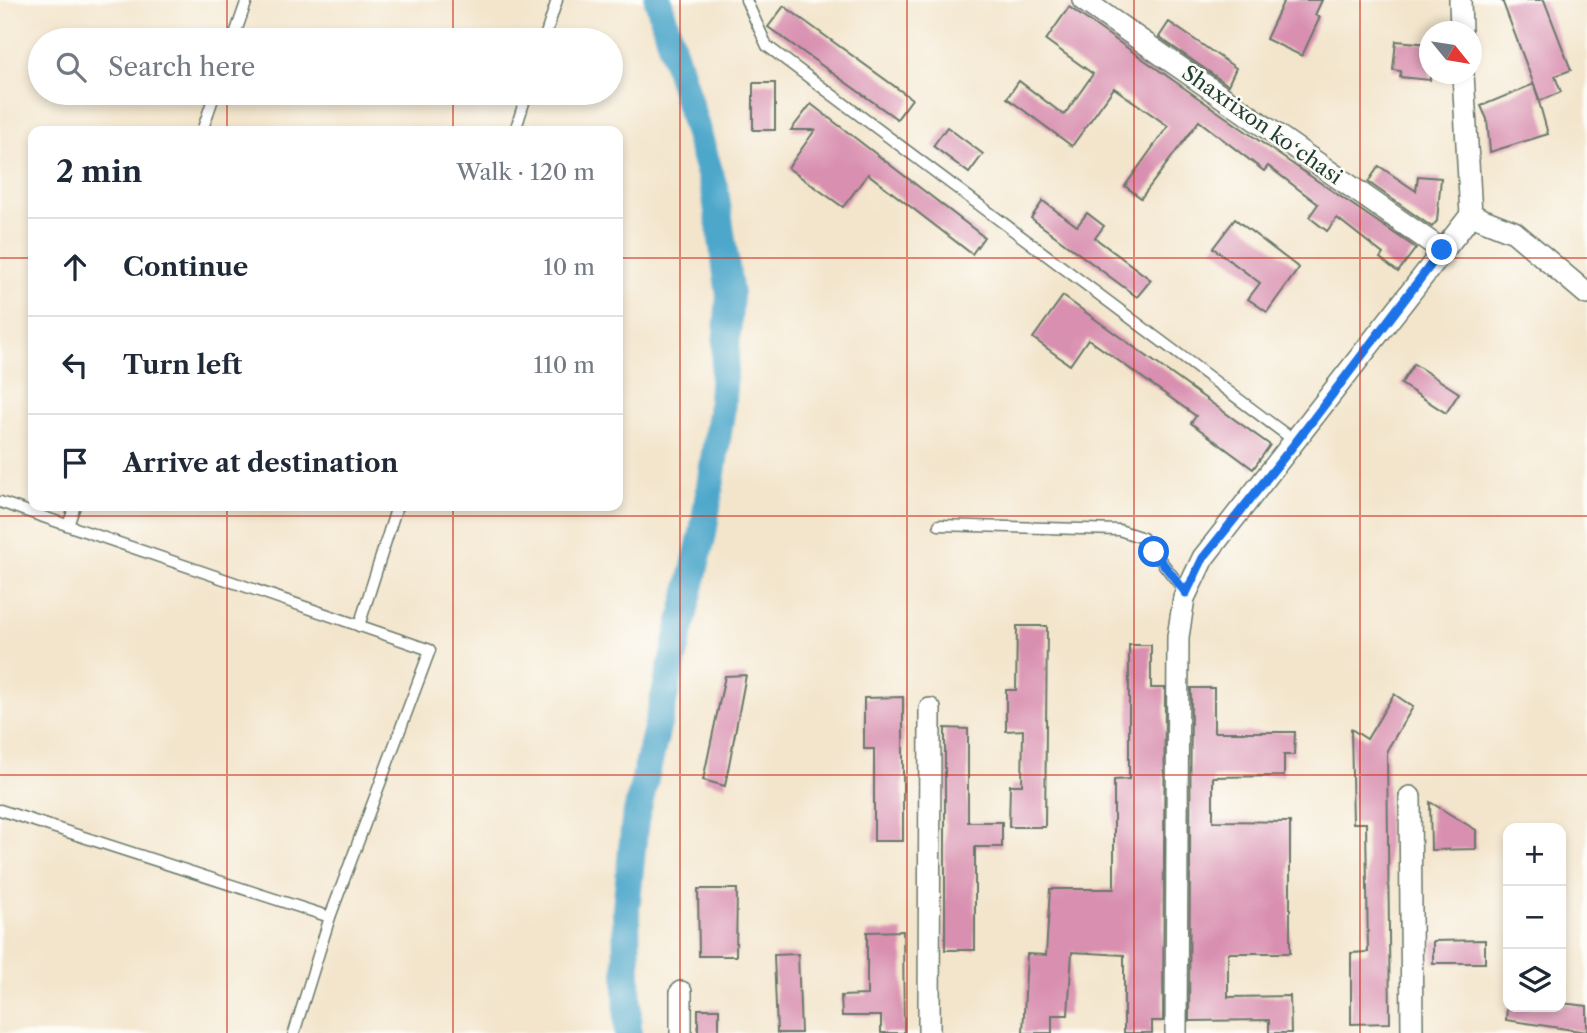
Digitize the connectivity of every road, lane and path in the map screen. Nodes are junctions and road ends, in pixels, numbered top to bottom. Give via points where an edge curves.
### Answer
1 (247, 0) edge
2 (557, 0) edge
3 (746, 0) edge
4 (1083, 0) edge
5 (1460, 0) edge
6 (1461, 21) edge
7 (237, 28) edge
8 (548, 28) edge
9 (1464, 84) edge
10 (211, 105) edge
11 (523, 105) edge
12 (204, 126) edge
13 (517, 126) edge
14 (1471, 215) junction
15 (1442, 250) junction
16 (1587, 295) edge
17 (1296, 442) junction
18 (0, 502) edge
19 (73, 511) edge
20 (395, 511) edge
21 (68, 525) junction
22 (939, 525) dead end
23 (1186, 593) junction
24 (359, 626) junction
25 (930, 709) dead end
26 (1410, 797) dead end
27 (0, 810) edge
28 (330, 918) junction
29 (681, 992) dead end
30 (294, 1033) edge
31 (681, 1033) edge
32 (929, 1033) edge
33 (1177, 1033) edge
34 (1412, 1033) edge

1 - 7 lane
2 - 8 lane
3 - 17 lane via 767,46
4 - 15 street, Shaxrixon koʻchasi
5 - 6 street
9 - 14 street
10 - 12 lane
11 - 13 lane
14 - 15 street
14 - 16 street via 1514,232
15 - 17 street
17 - 23 street via 1203,558
18 - 21 lane
19 - 21 lane
20 - 24 lane
21 - 24 lane
22 - 23 lane via 1119,530 1143,538
23 - 33 street via 1178,637
24 - 28 lane via 430,650
25 - 32 street
26 - 34 street
27 - 28 lane
28 - 30 lane
29 - 31 street

